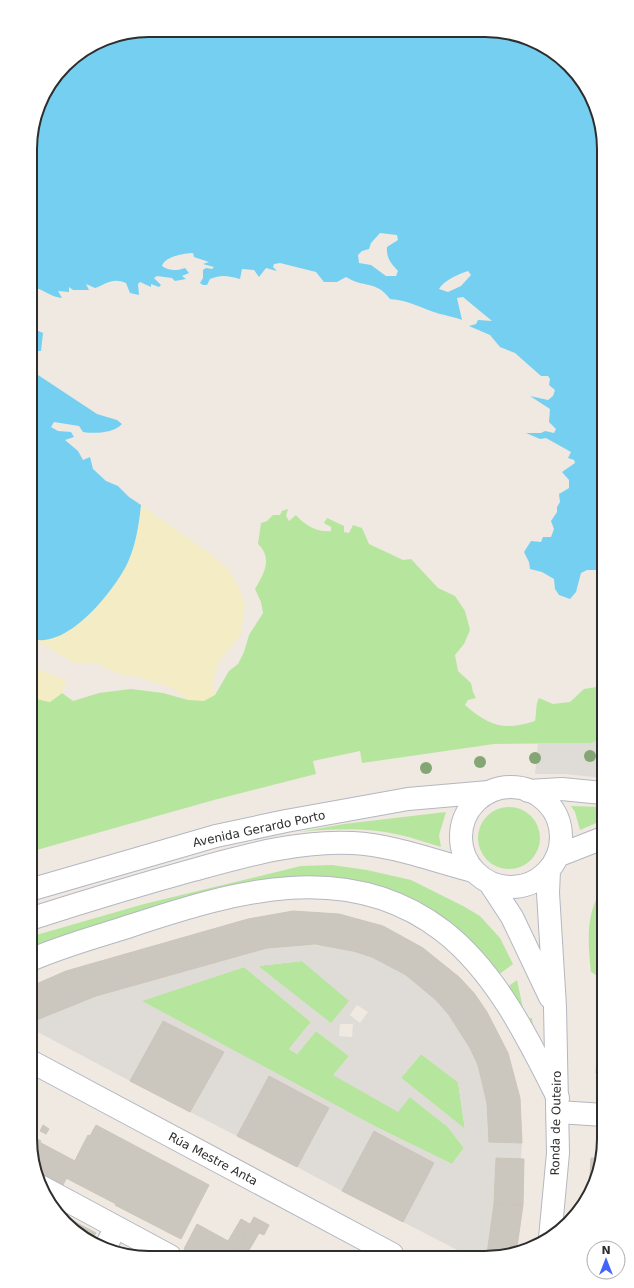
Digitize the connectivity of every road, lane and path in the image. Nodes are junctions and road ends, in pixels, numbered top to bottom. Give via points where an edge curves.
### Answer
1 (528, 790) junction
2 (489, 792) junction
3 (597, 792) edge
4 (597, 841) edge
5 (553, 863) junction
6 (481, 877) junction
7 (37, 888) edge
8 (37, 917) edge
9 (37, 958) edge
10 (555, 1007) junction
11 (37, 1065) edge
12 (558, 1105) junction
13 (597, 1113) edge
14 (50, 1191) edge
15 (116, 1226) junction
16 (551, 1229) edge
17 (108, 1243) edge
18 (161, 1251) edge
19 (386, 1251) edge

1 - 2 street via 502,788
1 - 3 street via 562,789
1 - 5 street via 550,806 557,817 560,844
2 - 6 street via 476,801 466,813 461,827 460,843 465,858
2 - 7 street, Avenida Gerardo Porto via 408,799 286,821 216,836
4 - 5 street
5 - 6 street via 536,880 521,886 504,887
5 - 10 street, Ronda de Outeiro via 548,893
6 - 8 street, Avenida Gerardo Porto via 404,852 354,843 292,846 220,862
6 - 10 street, Ronda de Outeiro via 512,917
9 - 12 street via 150,919 249,892 292,886 361,891 410,911 443,931 470,957 517,1021
10 - 12 street, Ronda de Outeiro
11 - 19 street, Rúa Mestre Anta
12 - 13 street
12 - 16 street, Ronda de Outeiro via 558,1153
14 - 15 street
15 - 17 street
15 - 18 street

